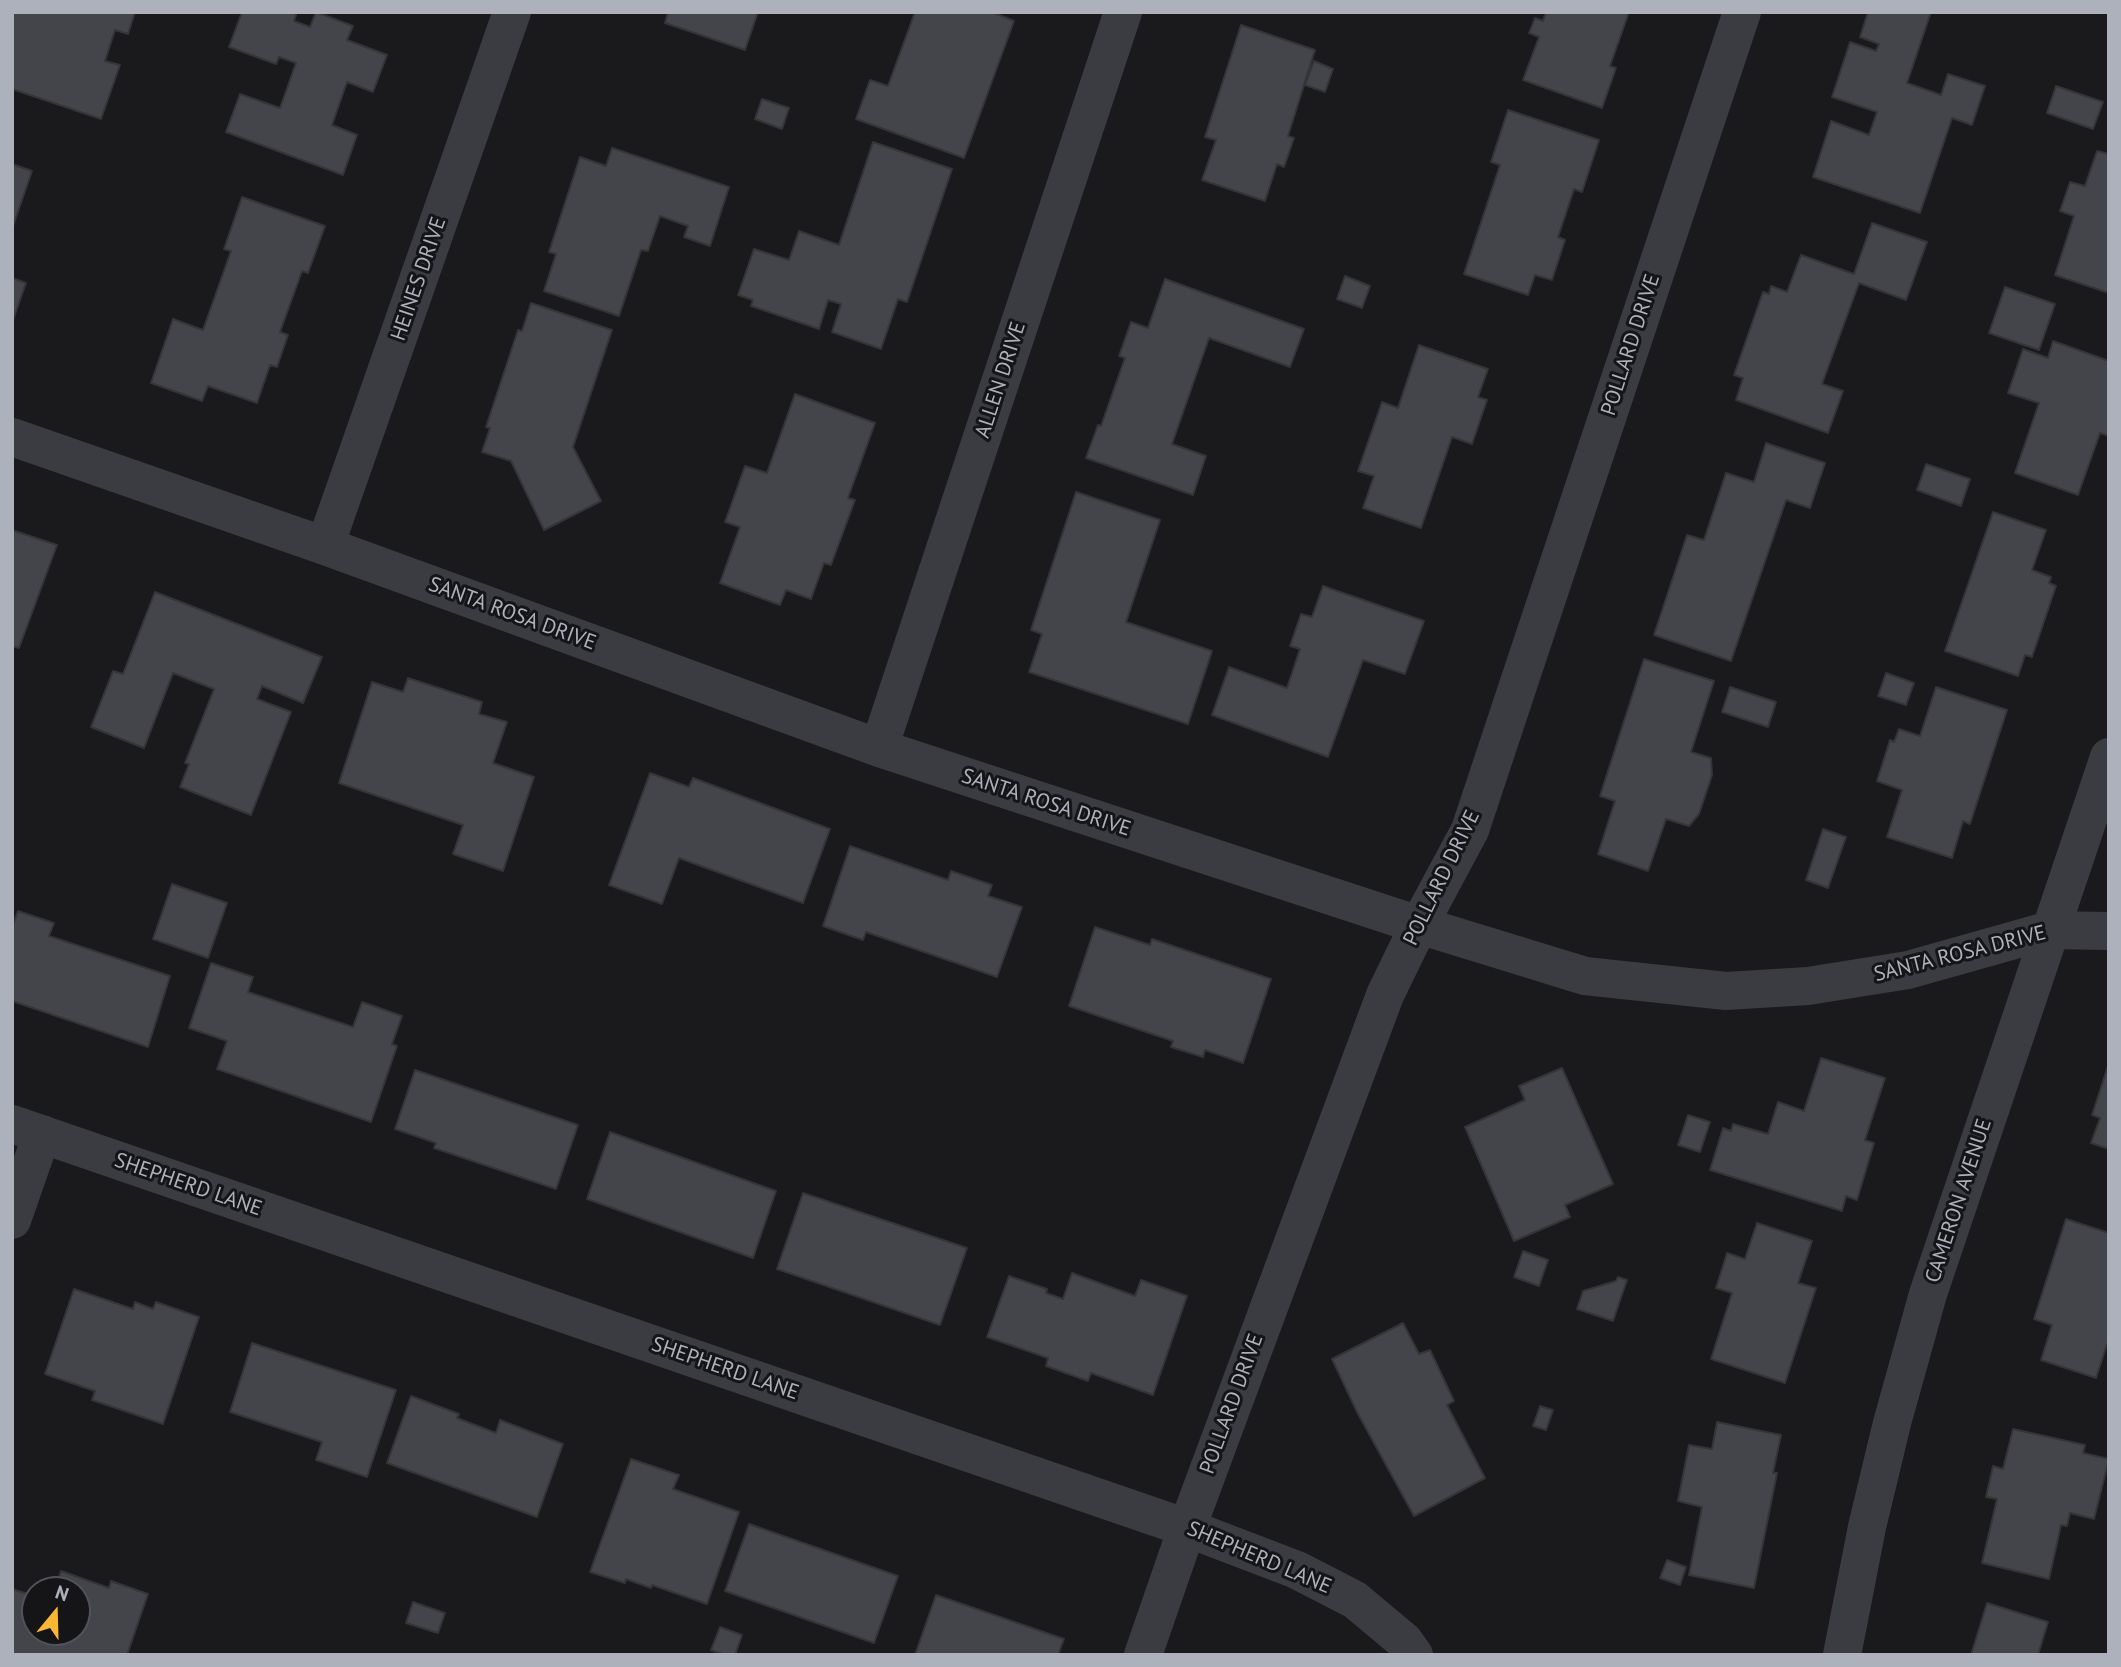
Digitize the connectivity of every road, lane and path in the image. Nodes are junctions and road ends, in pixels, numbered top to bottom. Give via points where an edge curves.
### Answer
1 (512, 12) edge
2 (1123, 12) edge
3 (1742, 12) edge
4 (12, 437) edge
5 (326, 546) junction
6 (879, 748) junction
7 (2109, 757) edge
8 (1419, 925) junction
9 (2050, 930) junction
10 (2109, 930) edge
11 (27, 1129) edge
12 (12, 1220) edge
13 (1187, 1528) junction
14 (1143, 1655) edge
15 (1415, 1655) edge
16 (1842, 1655) edge

1 - 5 street, HEINES DRIVE
2 - 6 street, ALLEN DRIVE
3 - 8 street, POLLARD DRIVE via 1470,830
4 - 5 street, SANTA ROSA DRIVE
5 - 6 street, SANTA ROSA DRIVE
6 - 8 street, SANTA ROSA DRIVE
7 - 9 street, CAMERON AVENUE
8 - 9 street, SANTA ROSA DRIVE via 1585,976 1726,991 1808,986 1909,970
8 - 13 street, POLLARD DRIVE via 1385,995
9 - 10 street, SANTA ROSA DRIVE
9 - 16 street, CAMERON AVENUE via 1928,1294 1867,1527
11 - 12 street
11 - 13 street, SHEPHERD LANE
13 - 14 street, POLLARD DRIVE
13 - 15 street, SHEPHERD LANE via 1297,1570 1355,1600

